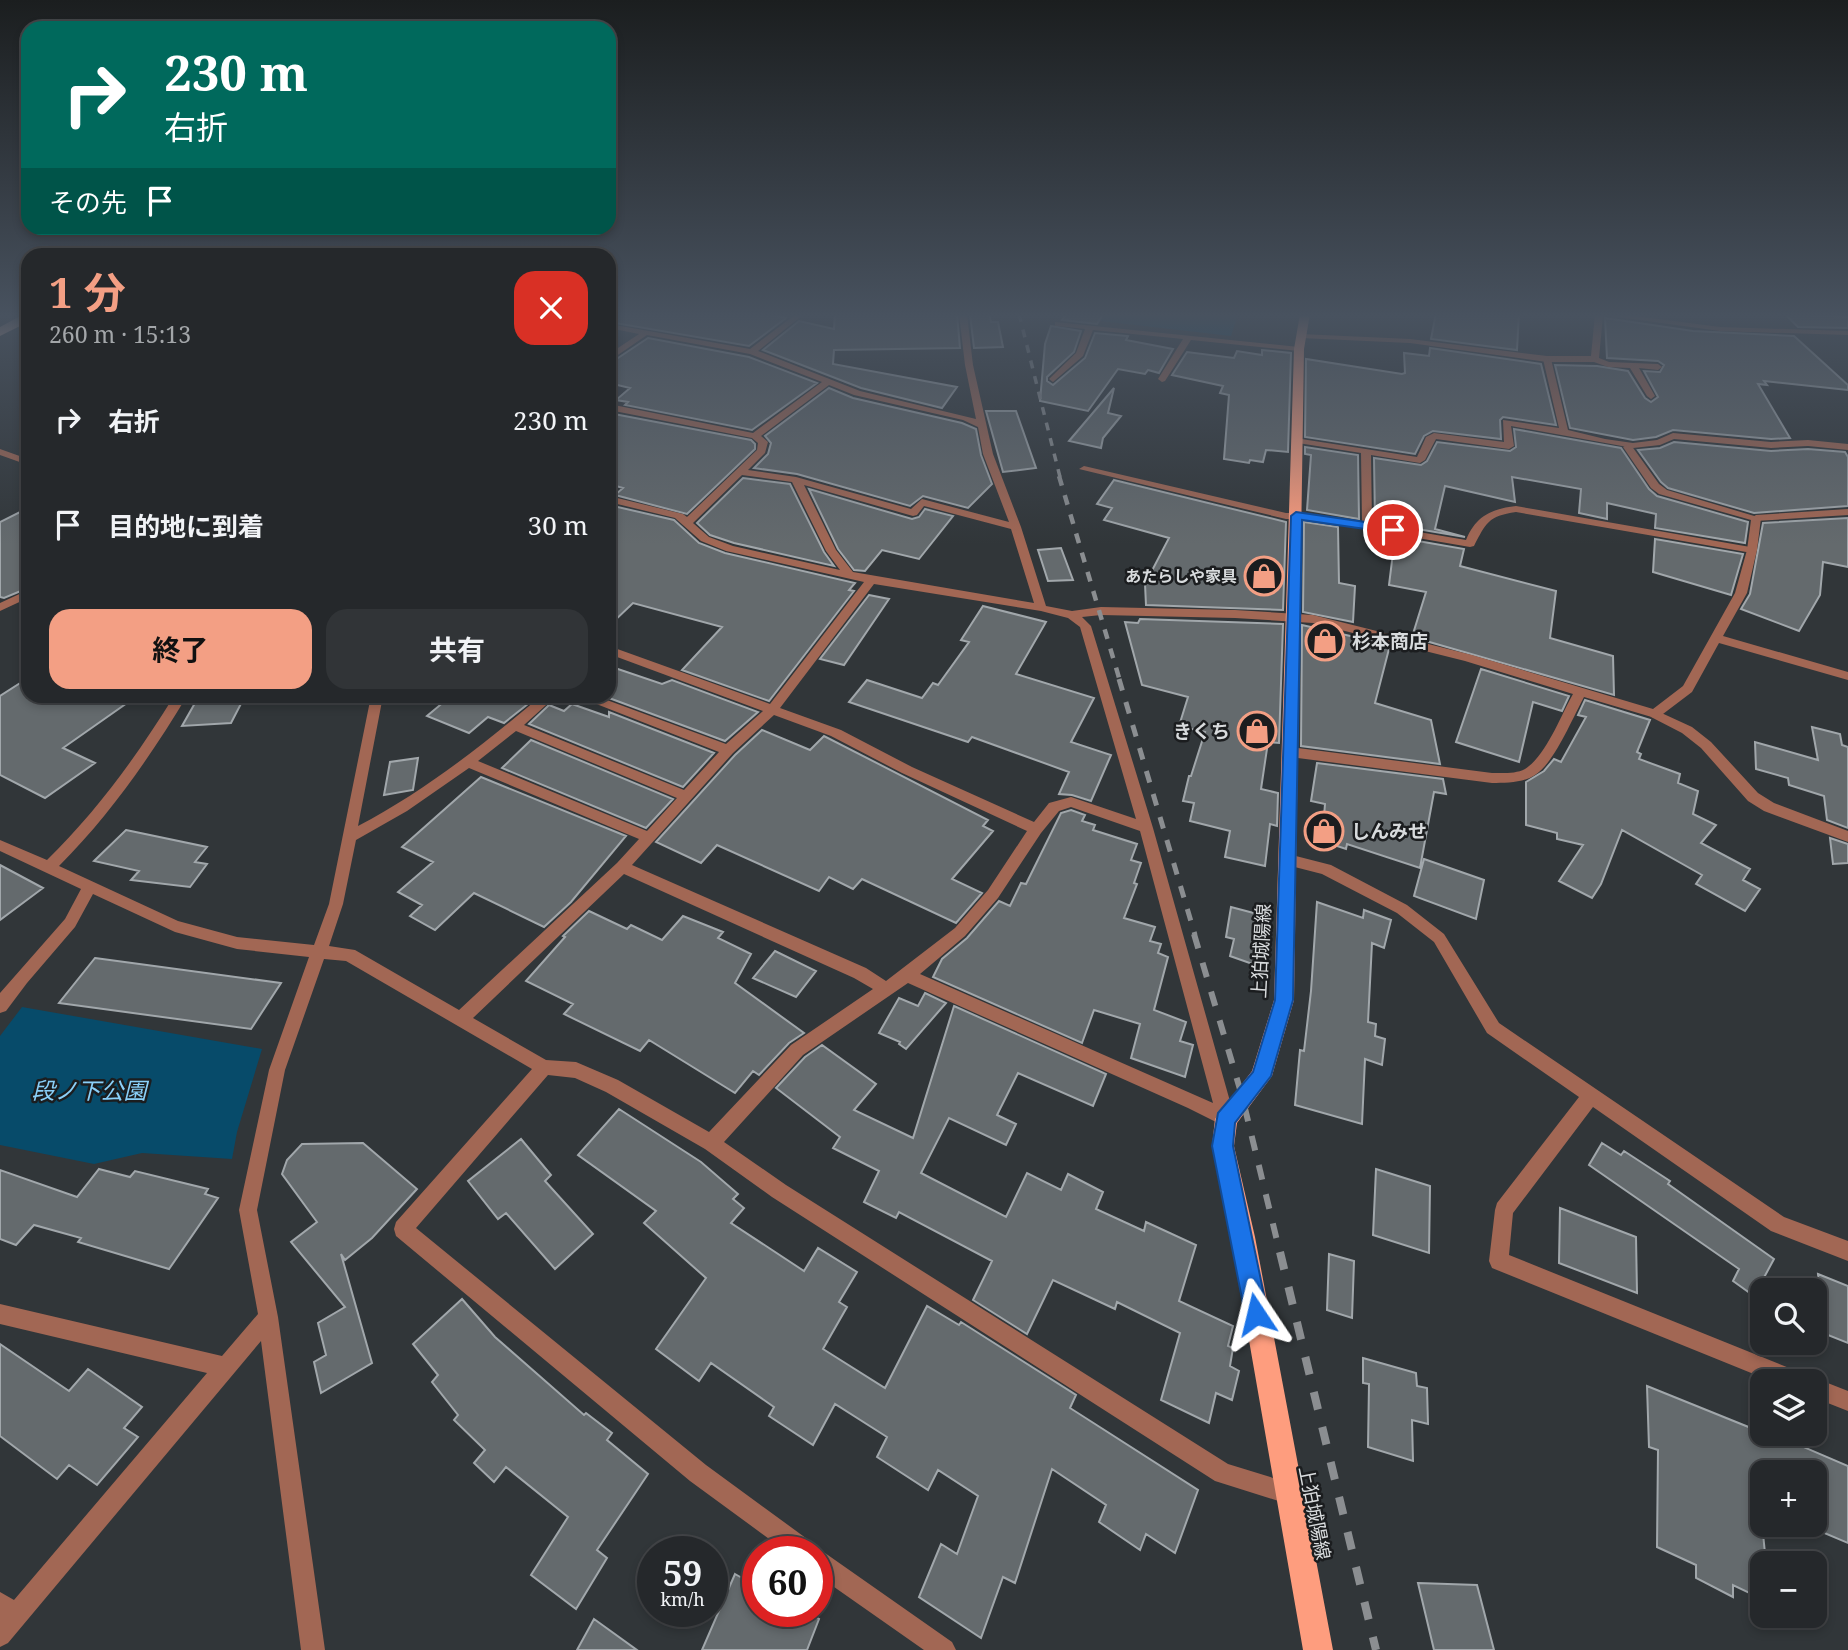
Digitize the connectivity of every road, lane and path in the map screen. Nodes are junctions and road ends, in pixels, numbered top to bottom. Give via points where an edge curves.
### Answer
1 (816, 391) edge
2 (851, 391) edge
3 (974, 391) edge
4 (1299, 391) edge
5 (1555, 391) edge
6 (1648, 391) edge
7 (1651, 396) dead end
8 (616, 408) edge
9 (981, 425) junction
10 (1564, 432) junction
11 (755, 436) junction
12 (1298, 440) junction
13 (1628, 447) junction
14 (1848, 447) edge
15 (0, 452) edge
16 (1366, 452) junction
17 (21, 460) edge
18 (1084, 469) dead end
19 (741, 472) junction
20 (796, 480) junction
21 (616, 501) edge
22 (1848, 512) edge
23 (1296, 516) junction
24 (1756, 518) junction
25 (687, 523) junction
26 (1367, 525) junction
27 (1016, 527) junction
28 (1752, 550) junction
29 (848, 572) junction
30 (872, 579) junction
31 (21, 597) edge
32 (0, 608) edge
33 (1041, 608) junction
34 (1072, 615) junction
35 (1294, 618) junction
36 (1715, 638) junction
37 (616, 653) edge
38 (1848, 676) edge
39 (1581, 691) junction
40 (177, 703) edge
41 (376, 703) edge
42 (542, 703) edge
43 (601, 703) edge
44 (773, 709) junction
45 (1655, 714) junction
46 (515, 726) junction
47 (728, 750) junction
48 (1290, 752) junction
49 (470, 762) junction
50 (686, 796) junction
51 (1146, 828) junction
52 (1036, 829) junction
53 (348, 837) junction
54 (648, 837) junction
55 (1848, 837) edge
56 (0, 845) edge
57 (1288, 860) junction
58 (49, 867) junction
59 (622, 867) junction
60 (89, 887) junction
61 (318, 951) junction
62 (907, 975) junction
63 (886, 989) junction
64 (0, 1006) edge
65 (459, 1020) junction
66 (544, 1067) junction
67 (1591, 1096) junction
68 (1226, 1119) junction
69 (711, 1143) junction
70 (1848, 1251) edge
71 (0, 1314) edge
72 (268, 1317) junction
73 (225, 1367) junction
74 (1767, 1369) edge
75 (1827, 1393) edge
76 (1848, 1401) edge
77 (1288, 1493) junction
78 (784, 1536) edge
79 (833, 1572) edge
80 (8, 1610) edge
81 (0, 1635) edge
82 (313, 1650) edge
83 (944, 1650) edge
84 (1318, 1650) edge

1 - 11 street
2 - 9 street
3 - 9 street
4 - 12 main road, 上狛城陽線
5 - 10 street
6 - 7 street
8 - 11 street
9 - 27 street
10 - 13 street
10 - 16 street via 1506,422 1509,446 1439,435 1429,439 1420,460
11 - 19 street via 764,446
12 - 16 street
12 - 23 main road, 上狛城陽線
13 - 14 street via 1661,443 1673,436
13 - 24 street via 1663,492
15 - 17 street
16 - 26 street
18 - 23 street
19 - 20 street
19 - 25 street
20 - 27 street via 913,513 922,502
20 - 29 street via 831,551
21 - 25 street via 679,516
22 - 24 street
23 - 26 street
23 - 35 main road, 上狛城陽線
24 - 28 street
25 - 29 street via 705,538 730,549
26 - 28 street via 1470,544 1476,524 1495,511 1516,509
27 - 33 street
28 - 36 street via 1741,593
29 - 30 street
30 - 33 street
30 - 44 street
31 - 32 street
33 - 34 street
34 - 35 street via 1101,611
34 - 51 street via 1085,626
35 - 39 street via 1468,658
35 - 48 main road, 上狛城陽線
36 - 38 street
36 - 45 street via 1688,689
37 - 44 street
39 - 45 street
39 - 48 street via 1544,760 1519,776 1492,778
40 - 58 street via 80,838
41 - 53 street
42 - 46 street
43 - 47 street
44 - 47 street
44 - 52 street via 836,733
45 - 55 street via 1706,745 1753,797
46 - 49 street
46 - 50 street
47 - 50 street
48 - 57 main road, 上狛城陽線
49 - 53 street via 391,816
49 - 54 street
50 - 54 street
51 - 52 street via 1071,802 1054,807
51 - 68 street
52 - 62 street via 993,894 960,932
53 - 61 street via 335,905
54 - 59 street
56 - 58 street
57 - 67 street via 1326,869 1402,909 1439,938 1493,1028
57 - 68 main road, 上狛城陽線 via 1284,1000 1261,1076
58 - 60 street
59 - 63 street
59 - 65 street
60 - 61 street via 175,926 237,943
60 - 64 street via 70,923
61 - 65 street via 349,956
61 - 72 street via 277,1070 248,1210
62 - 63 street
62 - 68 street
63 - 69 street via 797,1050
65 - 66 street
66 - 69 street via 576,1070 600,1080
66 - 78 street via 403,1229 698,1473
67 - 70 street via 1778,1224
67 - 74 street via 1504,1210 1499,1261
68 - 77 main road, 上狛城陽線 via 1223,1146
69 - 77 street via 779,1191 1223,1473
71 - 73 street
72 - 73 street
72 - 82 street
73 - 80 street
75 - 76 street
77 - 84 main road, 上狛城陽線
79 - 83 street
80 - 81 street

